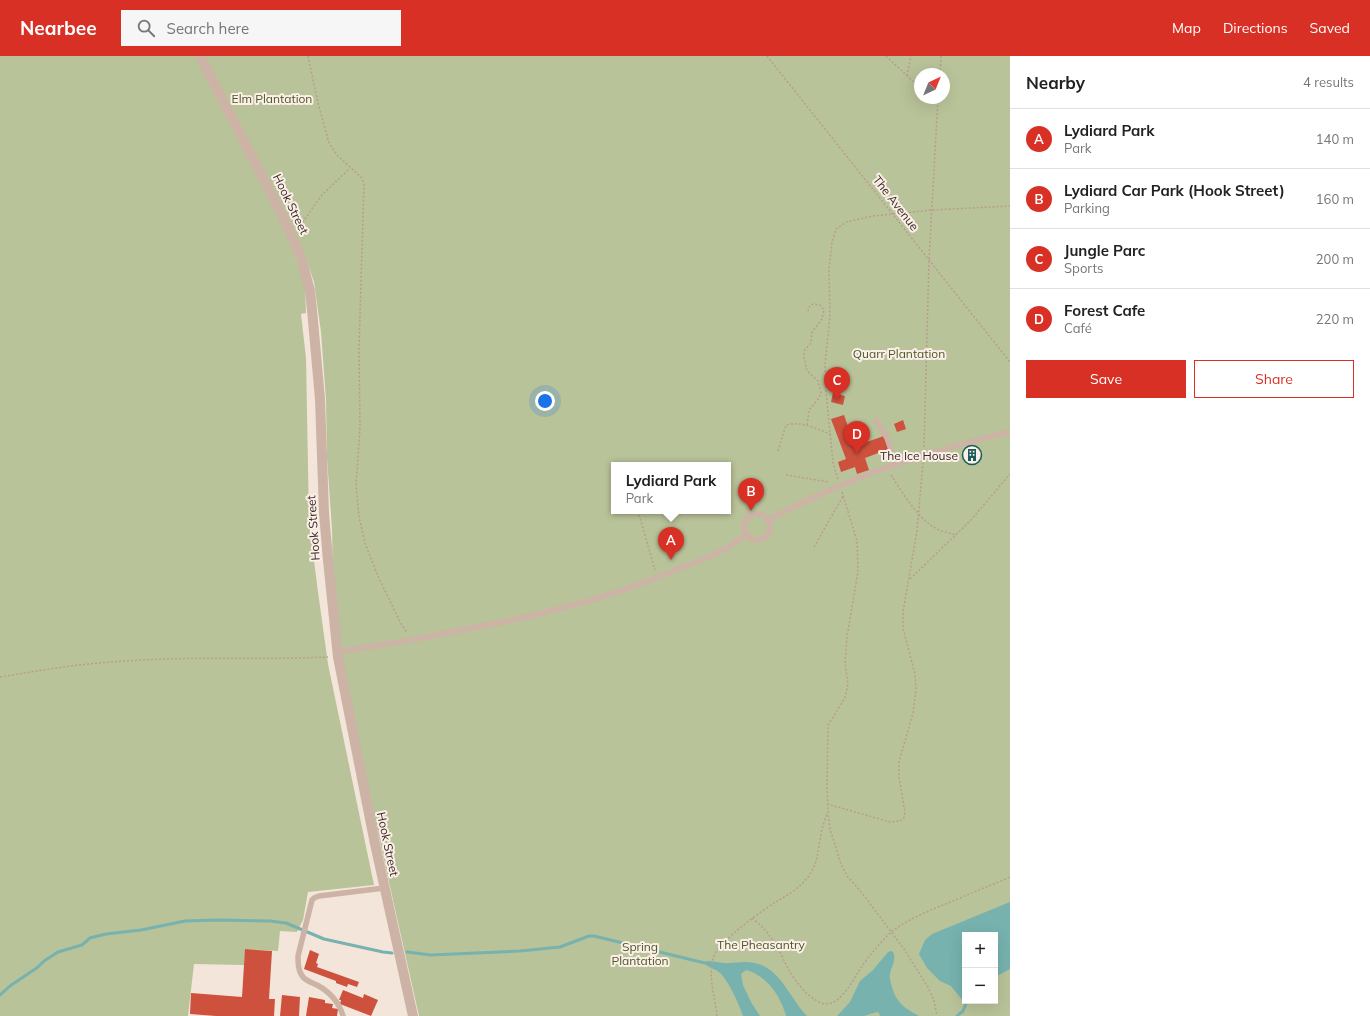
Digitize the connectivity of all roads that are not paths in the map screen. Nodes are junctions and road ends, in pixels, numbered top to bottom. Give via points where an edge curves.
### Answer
1 (200, 56) edge
2 (876, 420) dead end
3 (1010, 432) edge
4 (896, 464) junction
5 (767, 520) junction
6 (747, 534) junction
7 (338, 655) junction
8 (384, 888) junction
9 (343, 1016) edge
10 (413, 1016) edge

1 - 7 street, Hook Street via 264,177 293,237 306,272 320,399 327,544
2 - 4 lane via 887,438
3 - 4 lane
4 - 5 lane
5 - 6 lane via 761,515 747,519
5 - 6 lane via 770,529 764,538 754,540
6 - 7 lane via 709,557 624,590 528,617
7 - 8 street, Hook Street
8 - 9 lane via 320,896 312,900 298,956 300,972 304,978 321,987 336,1001
8 - 10 street, Hook Street

